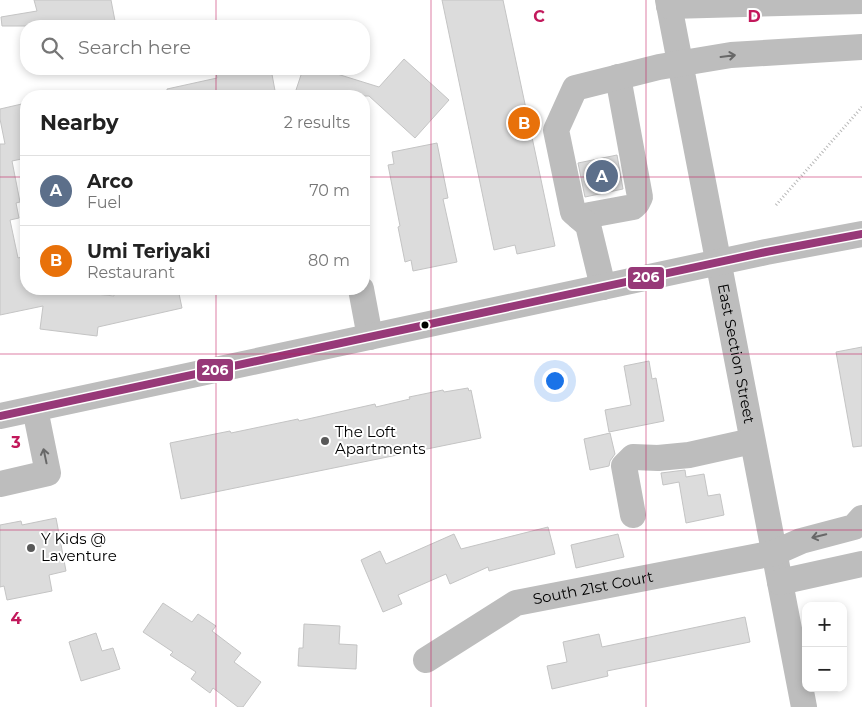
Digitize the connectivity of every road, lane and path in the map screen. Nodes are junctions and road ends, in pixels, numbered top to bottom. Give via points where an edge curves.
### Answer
1 (862, 0) edge
2 (668, 3) edge
3 (862, 47) edge
4 (680, 63) junction
5 (618, 77) junction
6 (862, 107) edge
7 (776, 205) dead end
8 (579, 217) junction
9 (862, 234) edge
10 (719, 262) junction
11 (603, 287) junction
12 (362, 295) edge
13 (370, 337) junction
14 (35, 409) junction
15 (0, 416) edge
16 (752, 441) junction
17 (0, 484) edge
18 (633, 515) dead end
19 (862, 518) edge
20 (774, 553) junction
21 (862, 564) edge
22 (780, 582) junction
23 (426, 660) dead end
24 (804, 707) edge

1 - 2 street
2 - 4 street, East Section Street
4 -> 3 street via 731,55
4 - 5 street
4 - 10 street, East Section Street
5 - 8 street via 575,88 556,130 572,212
5 - 8 street via 640,197 633,206
6 - 7 path
8 - 11 street via 588,225
9 - 10 street
10 - 11 street
10 - 16 street, East Section Street
11 - 13 street
12 - 13 street
13 - 14 street
14 - 15 street
17 -> 14 street via 48,473
16 - 18 street via 689,455 632,457 624,466
16 - 20 street, East Section Street
19 -> 20 street, South 21st Court via 854,527 801,541
20 - 22 street, East Section Street
20 - 23 street, South 21st Court via 516,603
21 - 22 street
22 - 24 street, East Section Street

